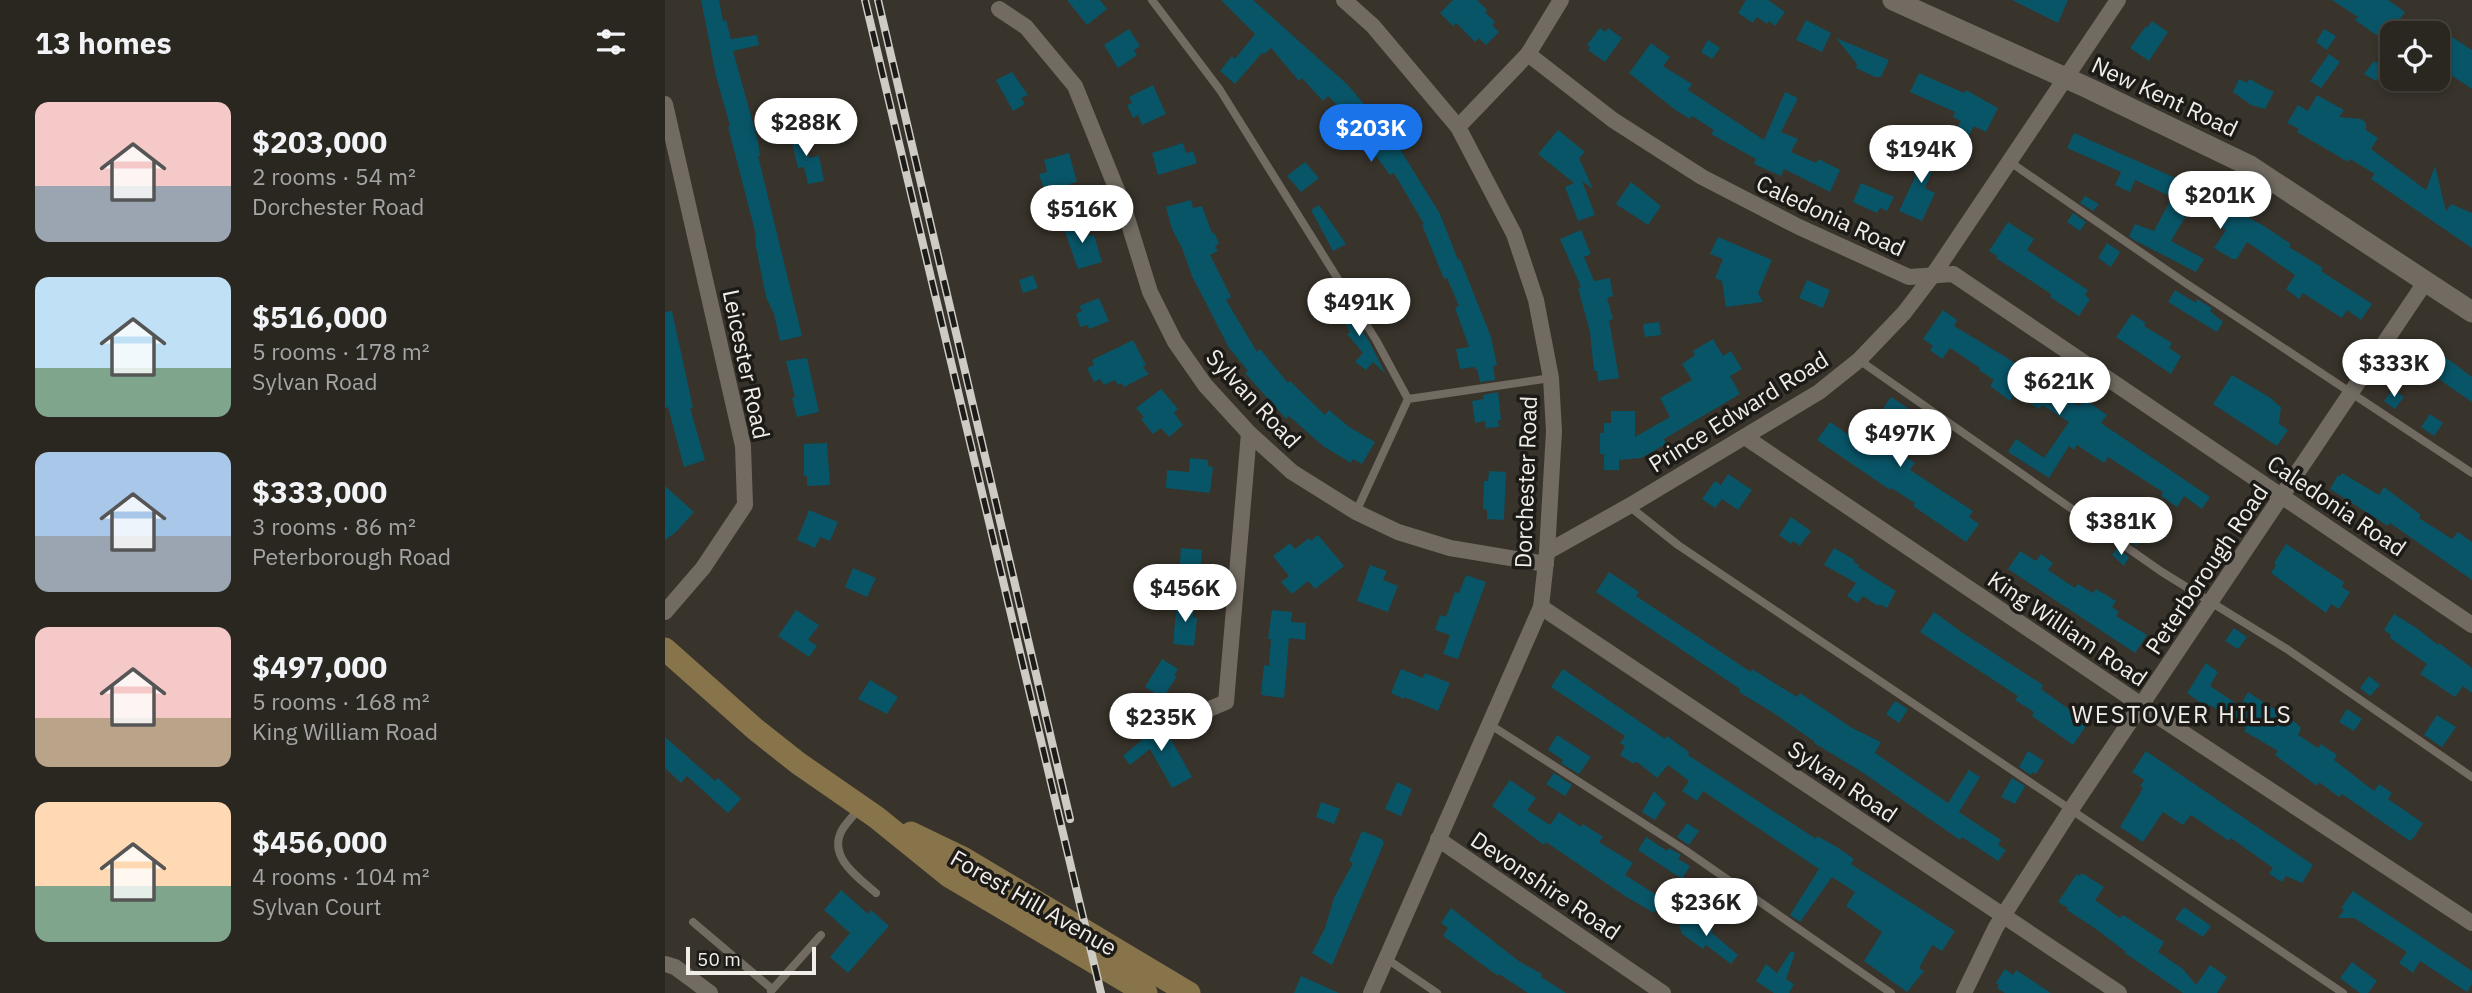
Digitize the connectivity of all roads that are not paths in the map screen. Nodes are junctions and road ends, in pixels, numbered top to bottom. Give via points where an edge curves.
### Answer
1 (1152, 0) edge
2 (1344, 0) edge
3 (1560, 0) edge
4 (1893, 0) edge
5 (2118, 0) edge
6 (996, 4) edge
7 (1528, 54) junction
8 (2066, 78) junction
9 (665, 104) edge
10 (1458, 127) junction
11 (2010, 162) junction
12 (1933, 275) junction
13 (2426, 282) junction
14 (2472, 312) edge
15 (1859, 360) junction
16 (1551, 378) junction
17 (2351, 393) junction
18 (1408, 400) junction
19 (1249, 433) junction
20 (1745, 437) junction
21 (2472, 473) edge
22 (2283, 496) junction
23 (1629, 506) junction
24 (1356, 512) junction
25 (1547, 558) junction
26 (2211, 600) junction
27 (1541, 607) junction
28 (665, 612) edge
29 (2472, 625) edge
30 (665, 649) edge
31 (2142, 705) junction
32 (1207, 710) dead end
33 (1489, 723) junction
34 (2472, 777) edge
35 (2070, 811) junction
36 (869, 812) junction
37 (1438, 839) junction
38 (876, 893) dead end
39 (2003, 916) junction
40 (693, 922) dead end
41 (2472, 923) edge
42 (821, 934) dead end
43 (1387, 959) junction
44 (665, 964) edge
45 (1184, 990) edge
46 (770, 991) edge
47 (710, 993) edge
48 (1146, 993) edge
49 (1371, 993) edge
50 (1437, 993) edge
51 (1663, 993) edge
52 (1891, 993) edge
53 (1964, 993) edge
54 (2119, 993) edge
55 (2343, 993) edge

1 - 18 lane via 1220,90 1376,340
2 - 10 street, Dorchester Road via 1373,26
3 - 7 street
4 - 8 street, New Kent Road
5 - 8 street, Prince Edward Road
6 - 19 street, Sylvan Road via 1025,27 1075,86 1123,205 1150,292 1175,342
7 - 10 street
7 - 12 street, Caledonia Road via 1613,120 1702,177 1909,277
8 - 11 street, Prince Edward Road
8 - 13 street, New Kent Road via 2250,166
9 - 28 street, Leicester Road via 743,446 745,505 703,568
10 - 16 street, Dorchester Road via 1514,234 1536,300
11 - 12 street, Prince Edward Road
11 - 17 lane
12 - 15 street, Prince Edward Road
12 - 22 street, Caledonia Road via 1953,274
13 - 14 street, New Kent Road
13 - 17 street, Peterborough Road
15 - 20 street, Prince Edward Road via 1819,392
15 - 26 lane via 2162,572
16 - 18 lane
16 - 25 street, Dorchester Road via 1554,431
17 - 21 lane
17 - 22 street, Peterborough Road
18 - 24 lane
19 - 24 street, Sylvan Road via 1292,472
19 - 32 street via 1226,702
20 - 23 street, Prince Edward Road
20 - 31 street, King William Road
22 - 26 street, Peterborough Road
22 - 29 street, Caledonia Road
23 - 25 street, Prince Edward Road
23 - 35 lane via 1678,545
24 - 25 street, Sylvan Road via 1398,532 1450,548
25 - 27 street, Dorchester Road
26 - 31 street, Peterborough Road
26 - 34 lane
27 - 33 street, Dorchester Road
27 - 39 street, Sylvan Road
30 - 36 main road, Forest Hill Avenue via 755,729
31 - 35 street, Peterborough Road
31 - 41 street, King William Road
33 - 37 street, Dorchester Road
33 - 52 lane via 1685,850
35 - 39 street, Peterborough Road
35 - 55 lane
36 - 38 lane via 842,830 839,849 844,863
36 - 45 main road, Forest Hill Avenue via 963,858
36 - 48 main road, Forest Hill Avenue via 949,876
37 - 43 street, Dorchester Road
37 - 51 street, Devonshire Road
39 - 53 street, Peterborough Road
39 - 54 street, Sylvan Road
40 - 46 lane
42 - 46 lane
43 - 49 street, Dorchester Road
43 - 50 lane
44 - 47 street

